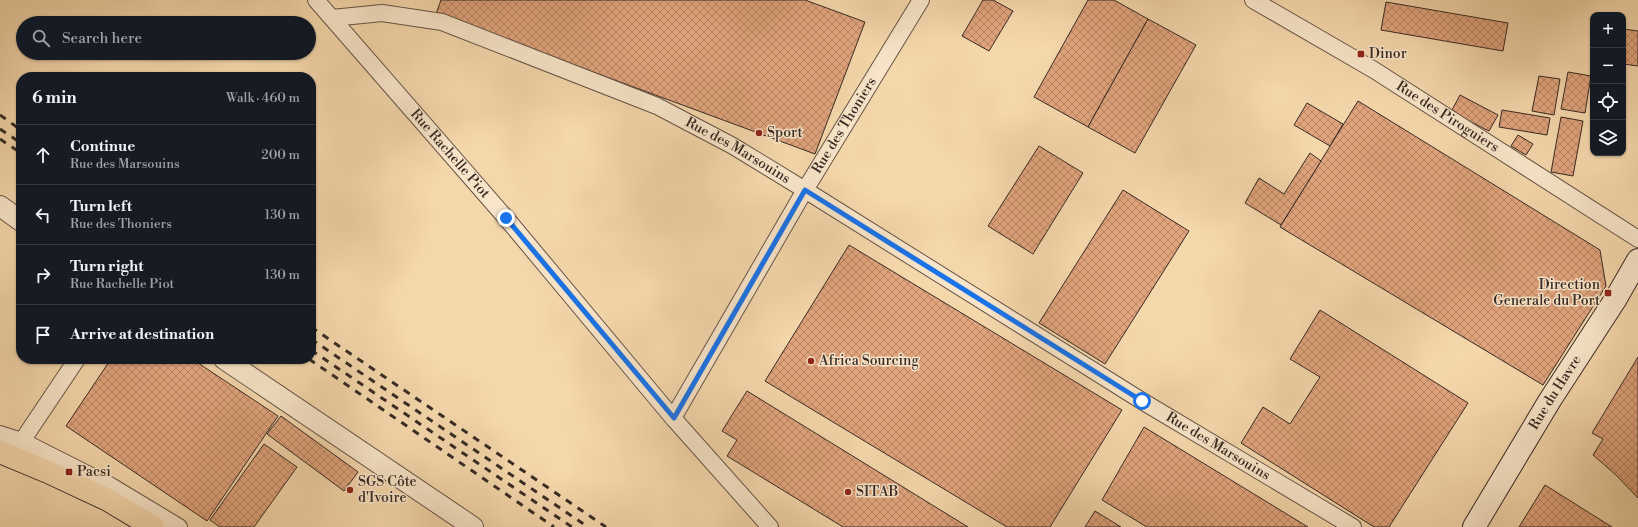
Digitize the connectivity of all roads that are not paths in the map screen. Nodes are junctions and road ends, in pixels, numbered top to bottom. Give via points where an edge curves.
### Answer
1 (316, 0) edge
2 (921, 0) edge
3 (1253, 0) edge
4 (332, 18) junction
5 (805, 190) junction
6 (0, 206) edge
7 (16, 217) edge
8 (1638, 239) edge
9 (1638, 260) edge
10 (74, 364) edge
11 (231, 364) edge
12 (674, 418) junction
13 (0, 434) edge
14 (22, 441) junction
15 (0, 452) edge
16 (52, 456) junction
17 (0, 467) edge
18 (68, 482) junction
19 (129, 527) edge
20 (153, 527) edge
21 (179, 527) edge
22 (474, 527) edge
23 (770, 527) edge
24 (1353, 527) edge
25 (1474, 527) edge

1 - 4 street, Rue Rachelle Piot
2 - 5 street, Rue des Thoniers
3 - 8 street, Rue des Piroguiers via 1374,70
4 - 5 street, Rue des Marsouins via 382,13 442,22 657,106 733,146
4 - 12 street, Rue Rachelle Piot via 506,218
5 - 12 street, Rue des Thoniers
5 - 24 street, Rue des Marsouins via 1142,401
6 - 7 street
9 - 25 main road, Rue du Havre
10 - 14 street
11 - 22 street
12 - 23 street, Rue Rachelle Piot
13 - 14 street
14 - 16 street
15 - 18 main road
16 - 18 main road
16 - 21 street via 111,486
17 - 19 main road via 100,511
18 - 20 main road via 108,500

